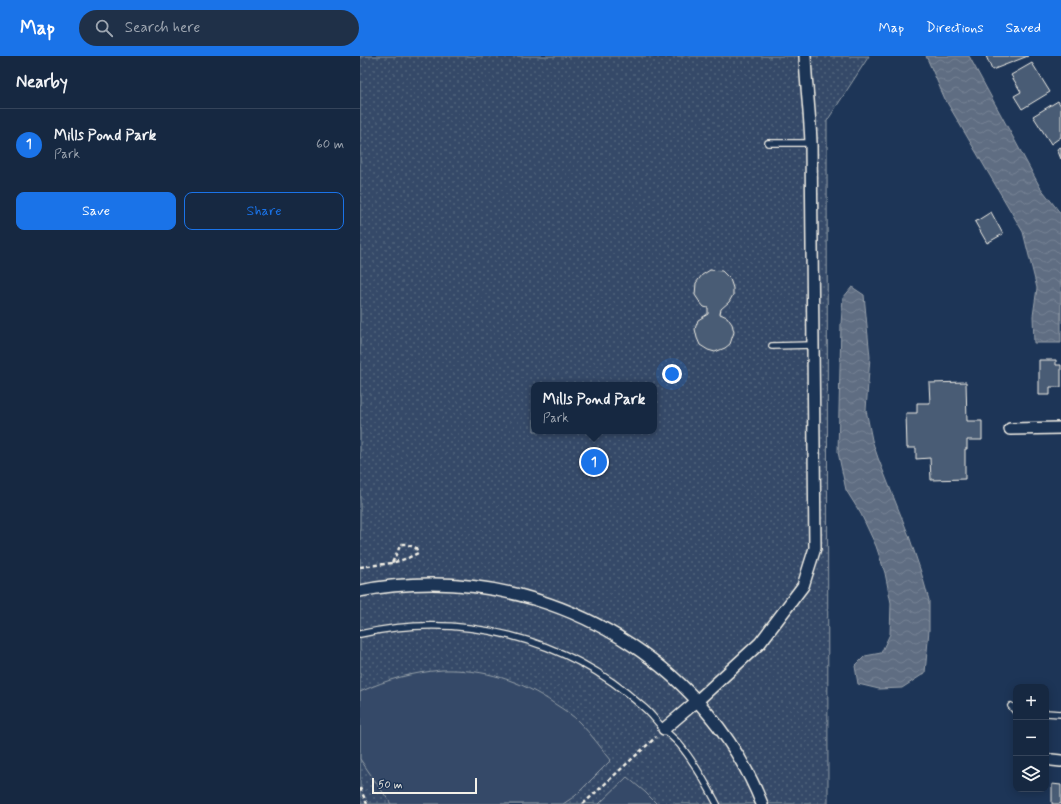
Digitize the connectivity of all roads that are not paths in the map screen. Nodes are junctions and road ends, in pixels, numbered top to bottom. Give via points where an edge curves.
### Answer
1 (807, 59) edge
2 (768, 143) dead end
3 (811, 143) junction
4 (813, 345) junction
5 (772, 346) dead end
6 (1061, 428) edge
7 (1010, 429) dead end
8 (360, 591) edge
9 (360, 634) edge
10 (697, 701) junction
11 (1011, 706) dead end
12 (1013, 708) edge
13 (1049, 713) edge
14 (1061, 714) edge
15 (664, 729) junction
16 (717, 804) edge
17 (762, 804) edge

1 - 3 street
2 - 3 lane
3 - 4 street
4 - 5 lane
4 - 10 street via 816,548 803,586 760,643
6 - 7 street
8 - 10 street via 447,584 496,590 558,606 609,630 633,645
9 - 15 lane via 400,627 453,626 505,634 530,641 579,661 602,675 644,707
10 - 15 street
10 - 17 street via 731,745 746,769
11 - 12 lane
13 - 14 lane
15 - 16 lane via 694,764

